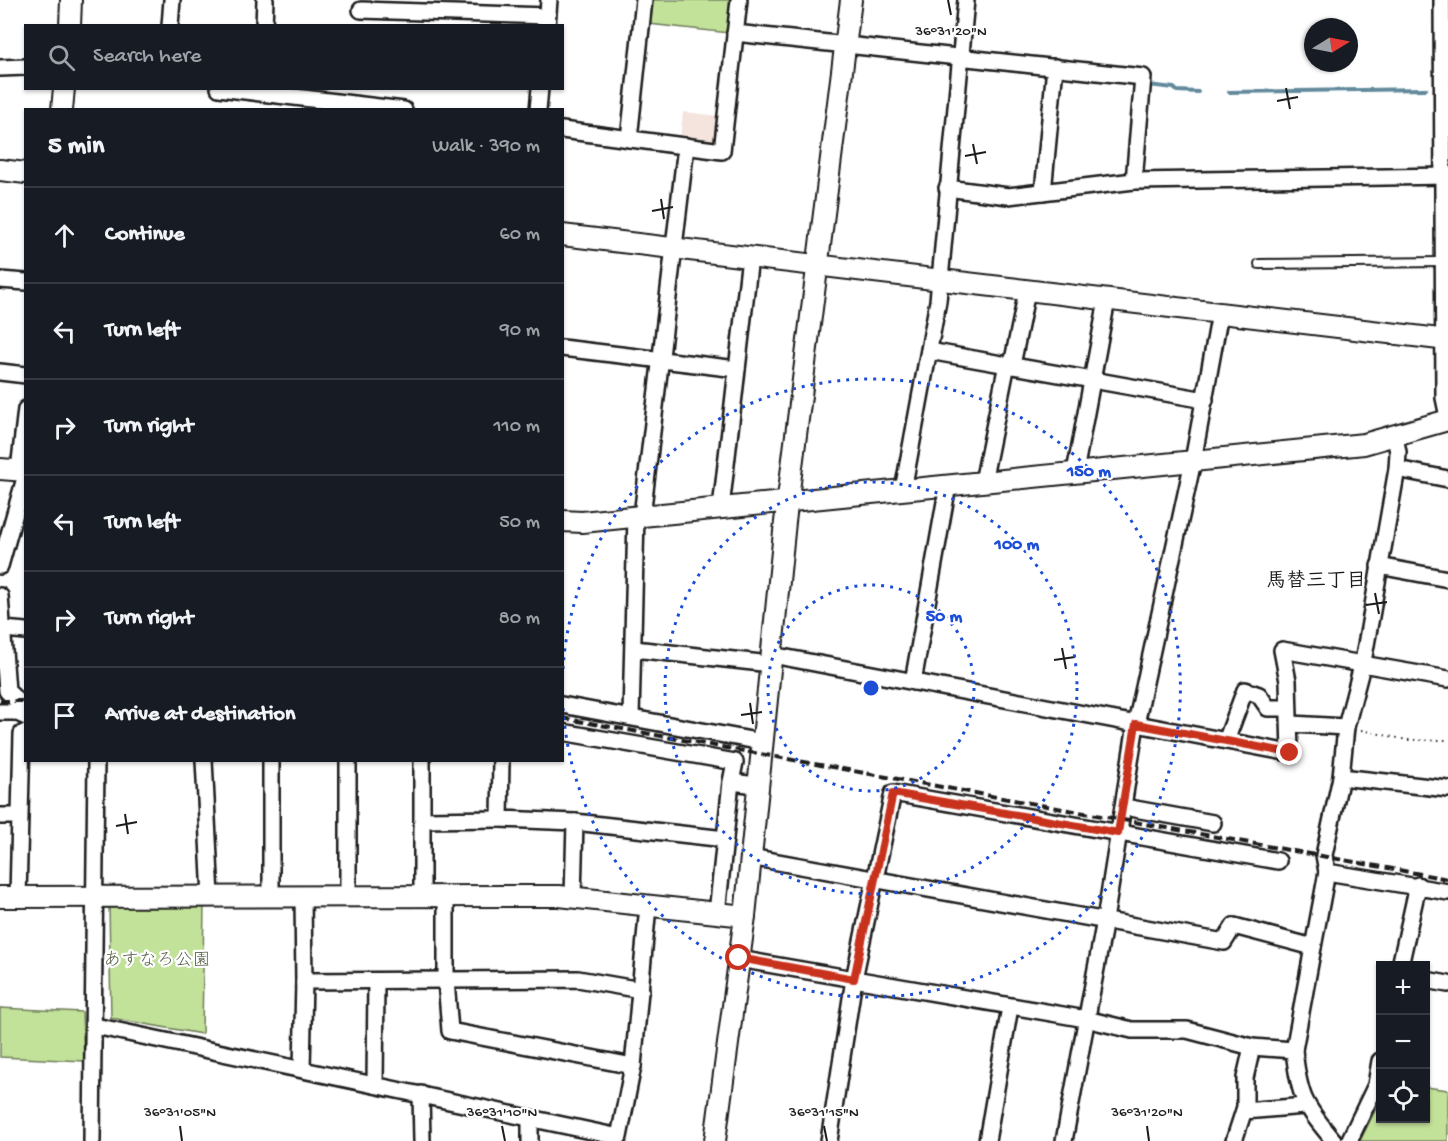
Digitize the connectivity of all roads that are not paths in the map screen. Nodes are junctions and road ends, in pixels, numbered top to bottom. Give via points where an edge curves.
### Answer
1 (71, 0) edge
2 (172, 0) edge
3 (265, 0) edge
4 (549, 0) edge
5 (644, 0) edge
6 (739, 0) edge
7 (851, 0) edge
8 (966, 0) edge
9 (1442, 0) edge
10 (361, 12) edge
11 (547, 21) edge
12 (69, 24) edge
13 (170, 24) edge
14 (264, 24) edge
15 (735, 33) junction
16 (846, 45) junction
17 (960, 57) junction
18 (24, 67) edge
19 (1055, 67) junction
20 (0, 68) edge
21 (64, 90) edge
22 (540, 90) edge
23 (262, 91) edge
24 (358, 96) edge
25 (62, 108) edge
26 (397, 108) edge
27 (538, 108) edge
28 (564, 130) edge
29 (629, 139) junction
30 (686, 146) junction
31 (0, 170) edge
32 (24, 172) edge
33 (1445, 177) edge
34 (1134, 181) junction
35 (947, 188) junction
36 (1043, 192) junction
37 (564, 235) edge
38 (673, 248) junction
39 (750, 257) junction
40 (1446, 261) edge
41 (1259, 264) dead end
42 (819, 265) junction
43 (0, 280) edge
44 (939, 280) junction
45 (24, 282) edge
46 (1027, 291) junction
47 (1107, 300) junction
48 (1220, 312) junction
49 (1446, 340) edge
50 (564, 348) edge
51 (929, 351) junction
52 (660, 361) junction
53 (1010, 365) junction
54 (737, 369) junction
55 (0, 372) edge
56 (24, 375) edge
57 (1092, 380) junction
58 (1205, 400) junction
59 (1448, 418) edge
60 (24, 420) edge
61 (1395, 437) junction
62 (1193, 461) junction
63 (1397, 469) junction
64 (15, 470) edge
65 (1075, 472) junction
66 (1448, 479) edge
67 (24, 481) edge
68 (983, 482) junction
69 (948, 485) junction
70 (903, 490) junction
71 (787, 501) junction
72 (722, 508) junction
73 (639, 516) junction
74 (564, 521) edge
75 (1, 556) edge
76 (1379, 566) junction
77 (1448, 579) edge
78 (0, 596) edge
79 (3, 629) junction
80 (24, 630) edge
81 (634, 649) junction
82 (771, 660) junction
83 (1363, 662) junction
84 (1448, 679) edge
85 (912, 682) junction
86 (4, 691) edge
87 (564, 705) edge
88 (24, 707) edge
89 (1288, 708) junction
90 (0, 712) edge
91 (24, 716) edge
92 (631, 717) junction
93 (1136, 724) junction
94 (1291, 724) junction
95 (1346, 727) junction
96 (564, 732) edge
97 (24, 733) edge
98 (1226, 741) junction
99 (762, 742) junction
100 (96, 762) edge
101 (204, 762) edge
102 (271, 762) edge
103 (348, 762) edge
104 (422, 762) edge
105 (501, 762) edge
106 (1341, 777) junction
107 (732, 782) junction
108 (757, 785) junction
109 (1448, 789) edge
110 (1124, 807) junction
111 (0, 816) edge
112 (18, 816) junction
113 (500, 819) junction
114 (422, 820) junction
115 (575, 822) junction
116 (1213, 823) dead end
117 (1118, 833) junction
118 (725, 839) junction
119 (750, 856) junction
120 (1278, 861) dead end
121 (1326, 872) junction
122 (876, 879) junction
123 (1418, 885) junction
124 (1448, 892) edge
125 (422, 895) junction
126 (446, 895) junction
127 (271, 896) junction
128 (303, 896) junction
129 (348, 896) junction
130 (9, 897) edge
131 (94, 897) junction
132 (211, 897) junction
133 (573, 897) junction
134 (648, 906) junction
135 (717, 913) junction
136 (744, 916) junction
137 (1105, 920) junction
138 (1313, 947) junction
139 (739, 958) junction
140 (1401, 961) edge
141 (854, 979) junction
142 (446, 980) junction
143 (376, 981) junction
144 (1430, 981) edge
145 (1448, 984) edge
146 (304, 986) junction
147 (641, 990) junction
148 (1010, 1007) junction
149 (1086, 1018) junction
150 (95, 1026) junction
151 (1252, 1047) junction
152 (1294, 1050) junction
153 (633, 1066) junction
154 (1379, 1069) edge
155 (303, 1070) junction
156 (375, 1085) junction
157 (421, 1094) junction
158 (1305, 1106) junction
159 (1244, 1111) junction
160 (530, 1118) junction
161 (619, 1139) edge
162 (92, 1141) edge
163 (422, 1141) edge
164 (530, 1141) edge
165 (715, 1141) edge
166 (829, 1141) edge
167 (987, 1141) edge
168 (1064, 1141) edge
169 (1234, 1141) edge
170 (1334, 1141) edge
171 (1350, 1141) edge

1 - 12 street
2 - 13 street
3 - 14 street
4 - 11 street
5 - 29 street
6 - 15 street
7 - 16 street
8 - 17 street
9 - 33 street
10 - 11 street
15 - 16 street
15 - 30 street via 722,151
16 - 17 street
16 - 42 street
17 - 19 street
17 - 35 street
18 - 20 street
19 - 34 street via 1143,77
19 - 36 street
21 - 25 street
22 - 27 street
23 - 24 street
24 - 26 street
28 - 29 street
29 - 30 street
30 - 38 street
31 - 32 street
33 - 34 street
33 - 40 street
34 - 36 street
35 - 36 street via 1008,196
35 - 44 street
37 - 38 street
38 - 39 street
38 - 52 street
39 - 42 street
39 - 54 street
40 - 41 lane
40 - 49 street
42 - 44 street
42 - 71 street
43 - 45 street
44 - 46 street
44 - 51 street
46 - 47 street
46 - 53 street
47 - 48 street
47 - 57 street
48 - 49 street
48 - 58 street
49 - 59 street via 1444,398
50 - 52 street
51 - 53 street
51 - 70 street
52 - 54 street
52 - 73 street
53 - 57 street
53 - 68 street
54 - 72 street
55 - 56 street
57 - 58 street
57 - 65 street
58 - 62 street
59 - 61 street
60 - 64 street
61 - 62 street via 1364,444
61 - 63 street
62 - 65 street
62 - 93 street
63 - 66 street
63 - 76 street
65 - 68 street
67 - 75 street
68 - 69 street
69 - 70 street
69 - 85 street
70 - 71 street
71 - 72 street
71 - 82 street
72 - 73 street
73 - 74 street
73 - 81 street
76 - 77 street
76 - 83 street
78 - 79 street
79 - 80 street
79 - 86 street
81 - 82 street
81 - 92 street
82 - 85 street
82 - 99 street
83 - 84 street
83 - 89 street via 1282,650
83 - 95 street
85 - 93 street
86 - 88 street
87 - 92 street
89 - 94 street
89 - 98 street via 1268,708 1259,695 1245,690
90 - 91 street
92 - 99 street
93 - 98 street
93 - 110 street
94 - 95 street
94 - 98 street via 1290,753
95 - 106 street
96 - 107 street via 735,762
97 - 112 street
99 - 108 street
100 - 131 street
101 - 132 street
102 - 127 street
103 - 129 street
104 - 114 street
105 - 113 street
106 - 109 street
106 - 121 street via 1324,855
107 - 108 street
107 - 118 street
108 - 119 street
110 - 116 street
110 - 117 street
111 - 112 street
112 - 130 street
113 - 114 street
113 - 115 street
114 - 125 street
115 - 118 street
115 - 133 street
117 - 120 street
117 - 122 street via 893,793
117 - 137 street
118 - 135 street
119 - 122 street
119 - 136 street
121 - 123 street
121 - 138 street
122 - 137 street
122 - 141 street
123 - 124 street
123 - 140 street
125 - 126 street
125 - 129 street
126 - 133 street
126 - 142 street
127 - 128 street
127 - 132 street
128 - 129 street
128 - 146 street
130 - 131 street
131 - 132 street
131 - 150 street
133 - 134 street
134 - 135 street
134 - 147 street
135 - 136 street
136 - 139 street
137 - 138 street via 1224,942 1234,926
137 - 149 street
138 - 152 street
139 - 141 street
139 - 165 street
141 - 148 street
141 - 166 street
142 - 143 street
142 - 147 street via 578,979
142 - 153 street via 450,1030
143 - 146 street via 304,981
143 - 156 street
144 - 145 street
146 - 155 street
147 - 153 street
148 - 149 street
148 - 167 street
149 - 151 street via 1132,1030 1187,1030
149 - 168 street
150 - 155 street
150 - 162 street
151 - 152 street
151 - 159 street via 1245,1078
152 - 158 street
153 - 161 street
154 - 171 street via 1376,1085
155 - 156 street
156 - 157 street
157 - 160 street
157 - 163 street
158 - 159 street
158 - 170 street
159 - 169 street
160 - 161 street
160 - 164 street

